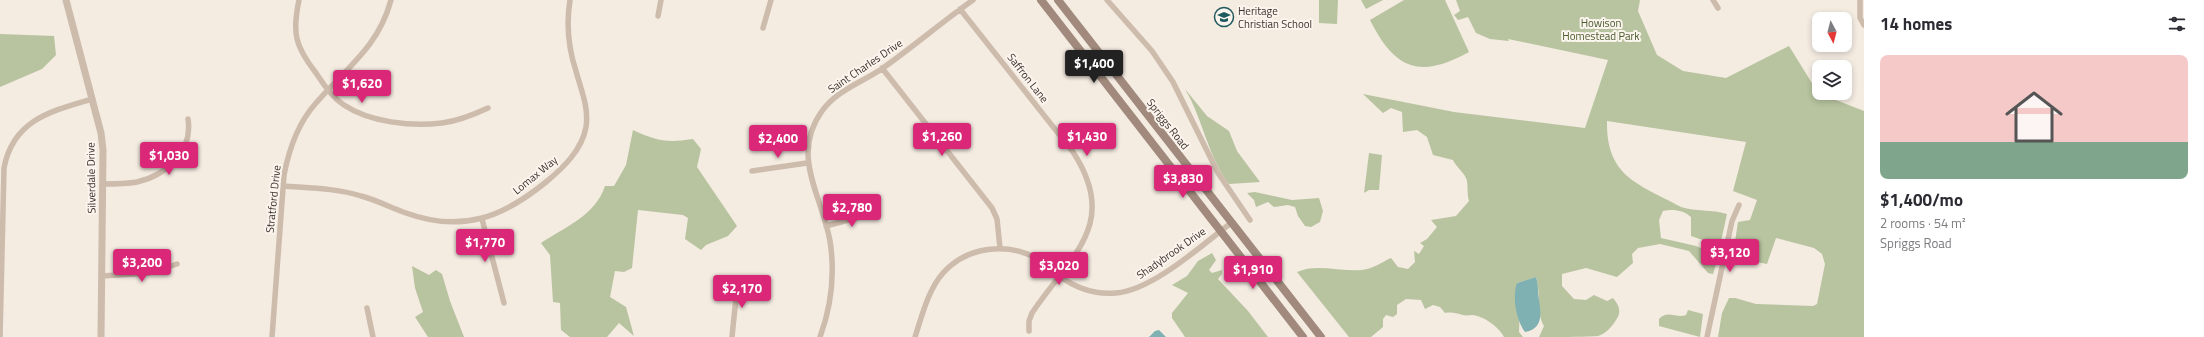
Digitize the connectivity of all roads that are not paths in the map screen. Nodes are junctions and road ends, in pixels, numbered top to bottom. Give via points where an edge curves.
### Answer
1 (66, 0) edge
2 (299, 0) edge
3 (391, 0) edge
4 (570, 0) edge
5 (661, 0) edge
6 (771, 0) edge
7 (973, 0) edge
8 (1041, 0) edge
9 (1058, 0) edge
10 (1107, 0) edge
11 (1713, 0) edge
12 (1860, 0) edge
13 (1718, 8) dead end
14 (960, 9) junction
15 (658, 16) dead end
16 (1864, 25) edge
17 (763, 28) dead end
18 (882, 68) junction
19 (328, 90) junction
20 (92, 100) junction
21 (488, 108) dead end
22 (188, 119) dead end
23 (807, 164) junction
24 (752, 172) dead end
25 (103, 184) junction
26 (283, 186) junction
27 (1740, 205) dead end
28 (874, 213) dead end
29 (482, 219) junction
30 (1250, 220) dead end
31 (1231, 223) junction
32 (826, 226) junction
33 (1220, 231) junction
34 (1000, 248) junction
35 (177, 264) dead end
36 (1058, 275) junction
37 (102, 276) junction
38 (738, 278) dead end
39 (504, 302) dead end
40 (367, 308) dead end
41 (1029, 331) dead end
42 (0, 337) edge
43 (101, 337) edge
44 (272, 337) edge
45 (373, 337) edge
46 (732, 337) edge
47 (820, 337) edge
48 (915, 337) edge
49 (1303, 337) edge
50 (1321, 337) edge
51 (1707, 337) edge

1 - 20 street, Silverdale Drive
2 - 19 street via 295,27 299,48
3 - 19 street, Stratford Drive via 376,37 358,60
4 - 29 street, Lomax Way via 567,34 586,106 587,117 583,137 567,162 531,194 499,213
5 - 15 street
6 - 17 street
7 - 14 street, Saint Charles Drive
8 - 33 main road
9 - 31 main road, Spriggs Road
10 - 30 street, Spriggs Road via 1152,51 1169,77 1218,173
11 - 13 street
12 - 16 street via 1860,18
14 - 18 street, Saint Charles Drive
14 - 36 street, Saffron Lane via 1073,152 1089,181 1094,202 1091,223 1082,244
18 - 23 street, Saint Charles Drive via 839,94 822,111 812,130
18 - 34 street via 992,208 997,219
19 - 21 street via 344,105 364,115 411,123 457,120
19 - 26 street, Stratford Drive via 315,103 296,134 286,164
20 - 25 street, Silverdale Drive via 103,150
20 - 42 street via 68,106 30,123 16,136 8,152 4,168
22 - 25 street via 190,129 187,144 169,166 137,182
23 - 24 street
23 - 32 street, Saint Charles Drive
25 - 37 street, Silverdale Drive
26 - 29 street, Lomax Way via 360,195 407,214 433,220 455,222
26 - 44 street, Stratford Drive
27 - 51 street via 1732,221
28 - 32 street
29 - 39 street
31 - 33 street, Shadybrook Drive
31 - 50 main road, Spriggs Road
32 - 47 street, Saint Charles Drive via 832,274 827,313
33 - 36 street, Shadybrook Drive via 1159,276 1138,288 1124,292 1093,292
33 - 49 main road
34 - 36 street, Shadybrook Drive via 1029,254
34 - 48 street, Shadybrook Drive via 969,255 942,274 929,298
35 - 37 street via 149,273
36 - 41 street, Saffron Lane via 1032,312
37 - 43 street, Silverdale Drive
38 - 46 street
40 - 45 street

